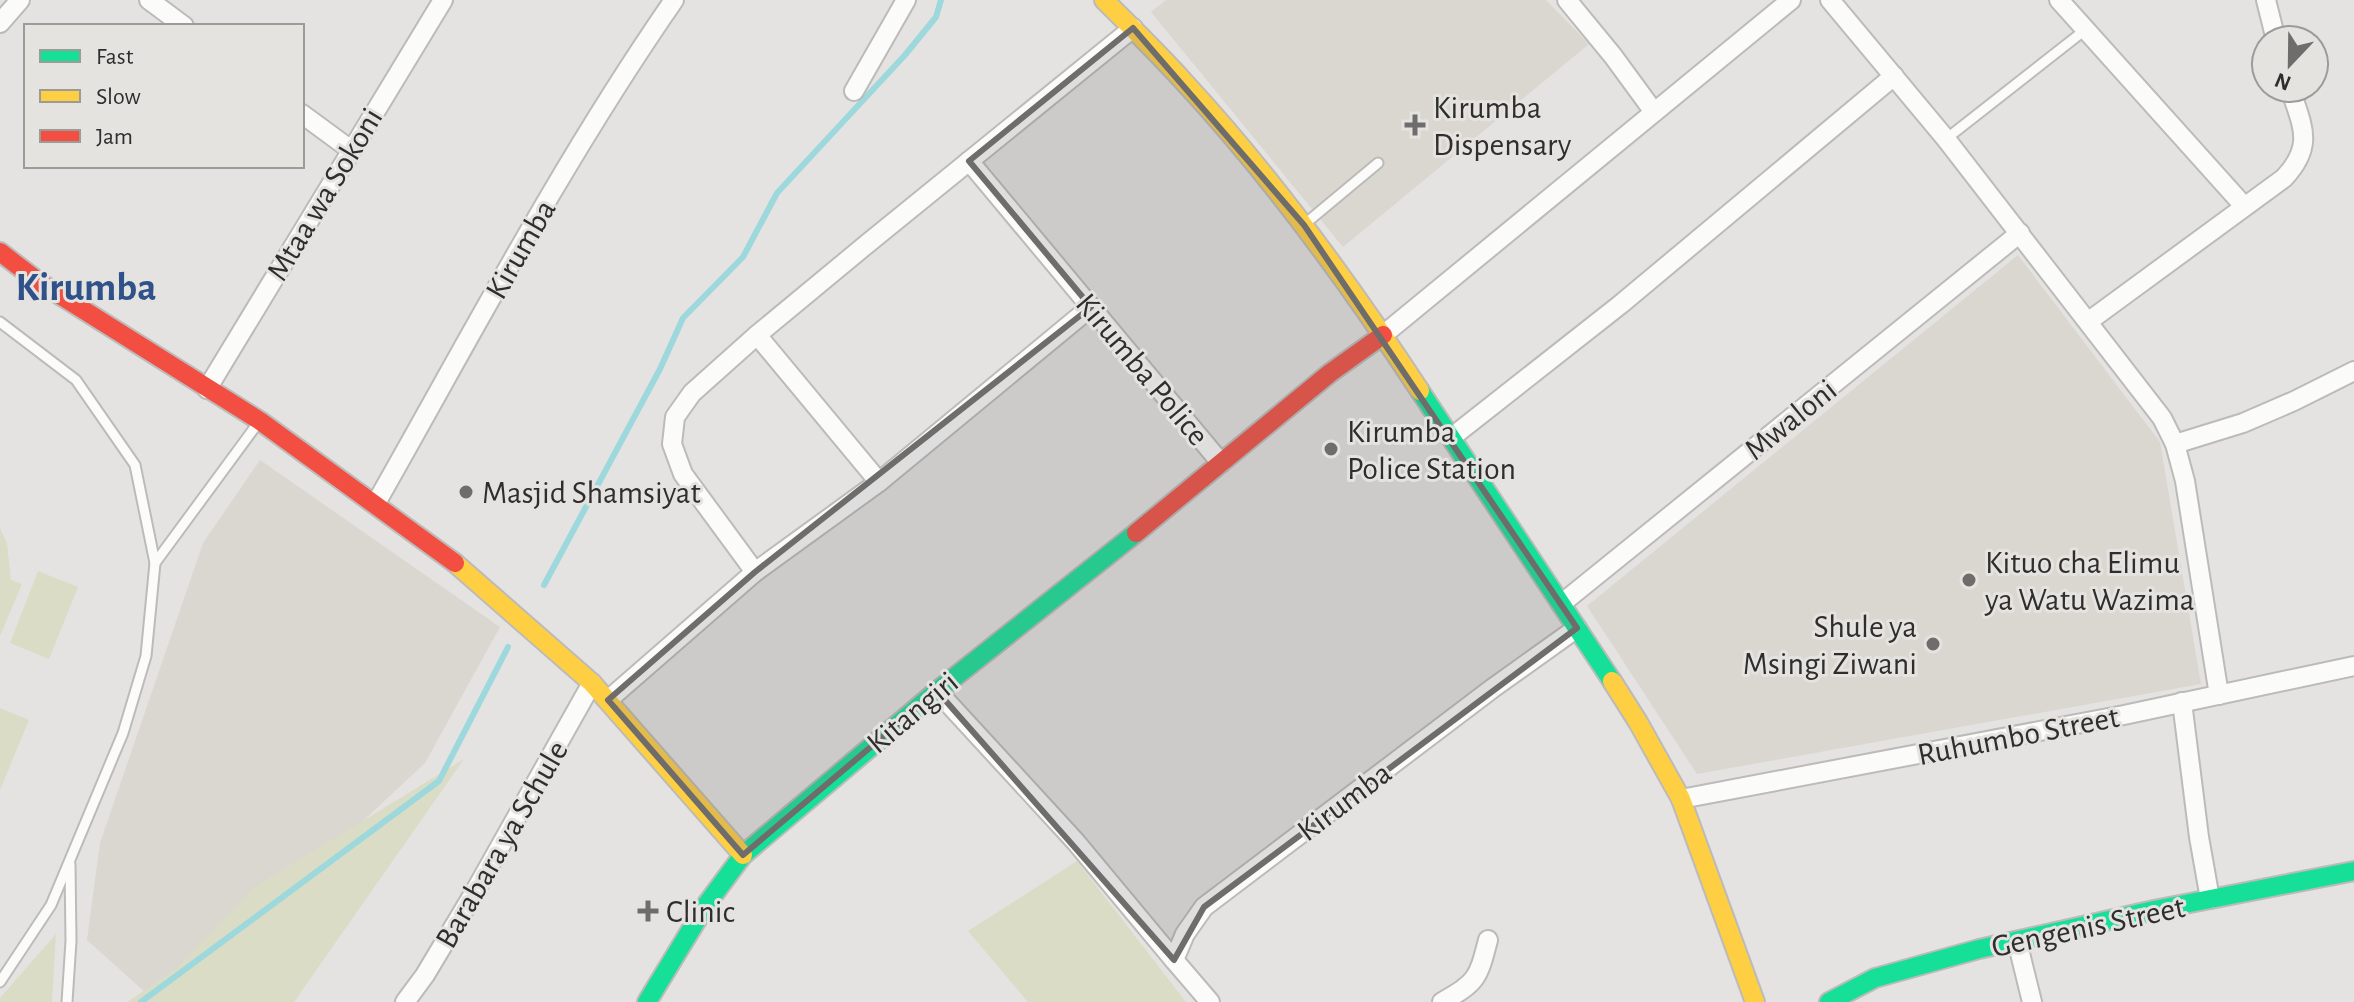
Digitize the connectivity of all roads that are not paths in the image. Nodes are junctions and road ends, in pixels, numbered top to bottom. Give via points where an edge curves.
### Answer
1 (20, 0) edge
2 (149, 0) edge
3 (443, 0) edge
4 (674, 0) edge
5 (906, 0) edge
6 (1104, 0) edge
7 (1567, 0) edge
8 (1791, 0) edge
9 (1830, 0) edge
10 (2059, 0) edge
11 (2266, 0) edge
12 (0, 23) edge
13 (181, 24) edge
14 (2272, 24) edge
15 (1133, 28) junction
16 (2085, 30) junction
17 (1894, 76) junction
18 (854, 91) dead end
19 (2295, 104) edge
20 (1654, 112) junction
21 (304, 115) edge
22 (1946, 139) junction
23 (351, 150) junction
24 (969, 161) junction
25 (1378, 163) dead end
26 (2244, 206) junction
27 (1304, 225) junction
28 (2020, 233) junction
29 (0, 252) edge
30 (1091, 307) junction
31 (2089, 321) junction
32 (0, 322) edge
33 (757, 335) junction
34 (1383, 335) junction
35 (2354, 371) edge
36 (207, 389) junction
37 (260, 421) junction
38 (1452, 437) junction
39 (2175, 444) junction
40 (1221, 463) junction
41 (879, 482) junction
42 (376, 503) junction
43 (155, 563) junction
44 (755, 572) junction
45 (1561, 604) junction
46 (1577, 628) junction
47 (2354, 666) edge
48 (592, 683) junction
49 (937, 691) junction
50 (2219, 695) junction
51 (608, 700) junction
52 (2182, 702) junction
53 (1681, 799) junction
54 (743, 855) junction
55 (70, 860) junction
56 (2354, 871) edge
57 (2210, 899) junction
58 (1488, 940) dead end
59 (2017, 941) junction
60 (1174, 960) junction
61 (0, 982) edge
62 (67, 1002) edge
63 (405, 1002) edge
64 (647, 1002) edge
65 (1210, 1002) edge
66 (1442, 1002) edge
67 (1755, 1002) edge
68 (1829, 1002) edge
69 (2032, 1002) edge

1 - 12 street
2 - 13 street
3 - 23 street, Mtaa wa Sokoni
4 - 42 street, Kirumba via 611,92
5 - 18 street
6 - 15 street
7 - 20 street
8 - 20 street
9 - 17 street
10 - 16 street
11 - 14 street
15 - 24 street
15 - 27 street
16 - 22 lane
16 - 26 street
17 - 22 street
17 - 38 street
19 - 26 street via 2303,130 2301,155 2284,178
20 - 34 street
21 - 23 street
22 - 28 street
23 - 36 street, Mtaa wa Sokoni
24 - 30 street, Kirumba Police
24 - 33 street
25 - 27 lane
26 - 31 street
27 - 34 street
28 - 31 street
28 - 45 street, Mwaloni
29 - 36 street
30 - 40 street, Kirumba Police
30 - 41 street
31 - 39 street via 2162,418
32 - 43 lane via 76,380 135,465
33 - 41 street
33 - 44 street via 692,393 675,417 672,444 683,474
34 - 38 street
34 - 40 street, Kirumba Police
35 - 39 street via 2243,423
36 - 37 street
37 - 42 street
37 - 43 lane
38 - 45 street
39 - 50 street
40 - 49 street, Kitangiri
41 - 44 street
42 - 48 street via 469,573
43 - 55 lane via 146,656 123,733
44 - 51 street
45 - 46 street
46 - 53 street
46 - 60 street, Kirumba via 1204,907
47 - 50 street, Ruhumbo Street
48 - 51 street
48 - 63 street, Barabara ya Schule via 474,893
49 - 54 street, Kitangiri
49 - 60 street via 1075,841
50 - 52 street, Ruhumbo Street
51 - 54 street
52 - 53 street, Ruhumbo Street
52 - 57 street
53 - 67 street
54 - 64 street, Kitangiri
55 - 61 lane via 51,905
55 - 62 lane
56 - 57 street, Gengenis Street
57 - 59 street, Gengenis Street
58 - 66 street via 1473,982
59 - 68 street, Gengenis Street via 1875,978
59 - 69 street
60 - 65 street

